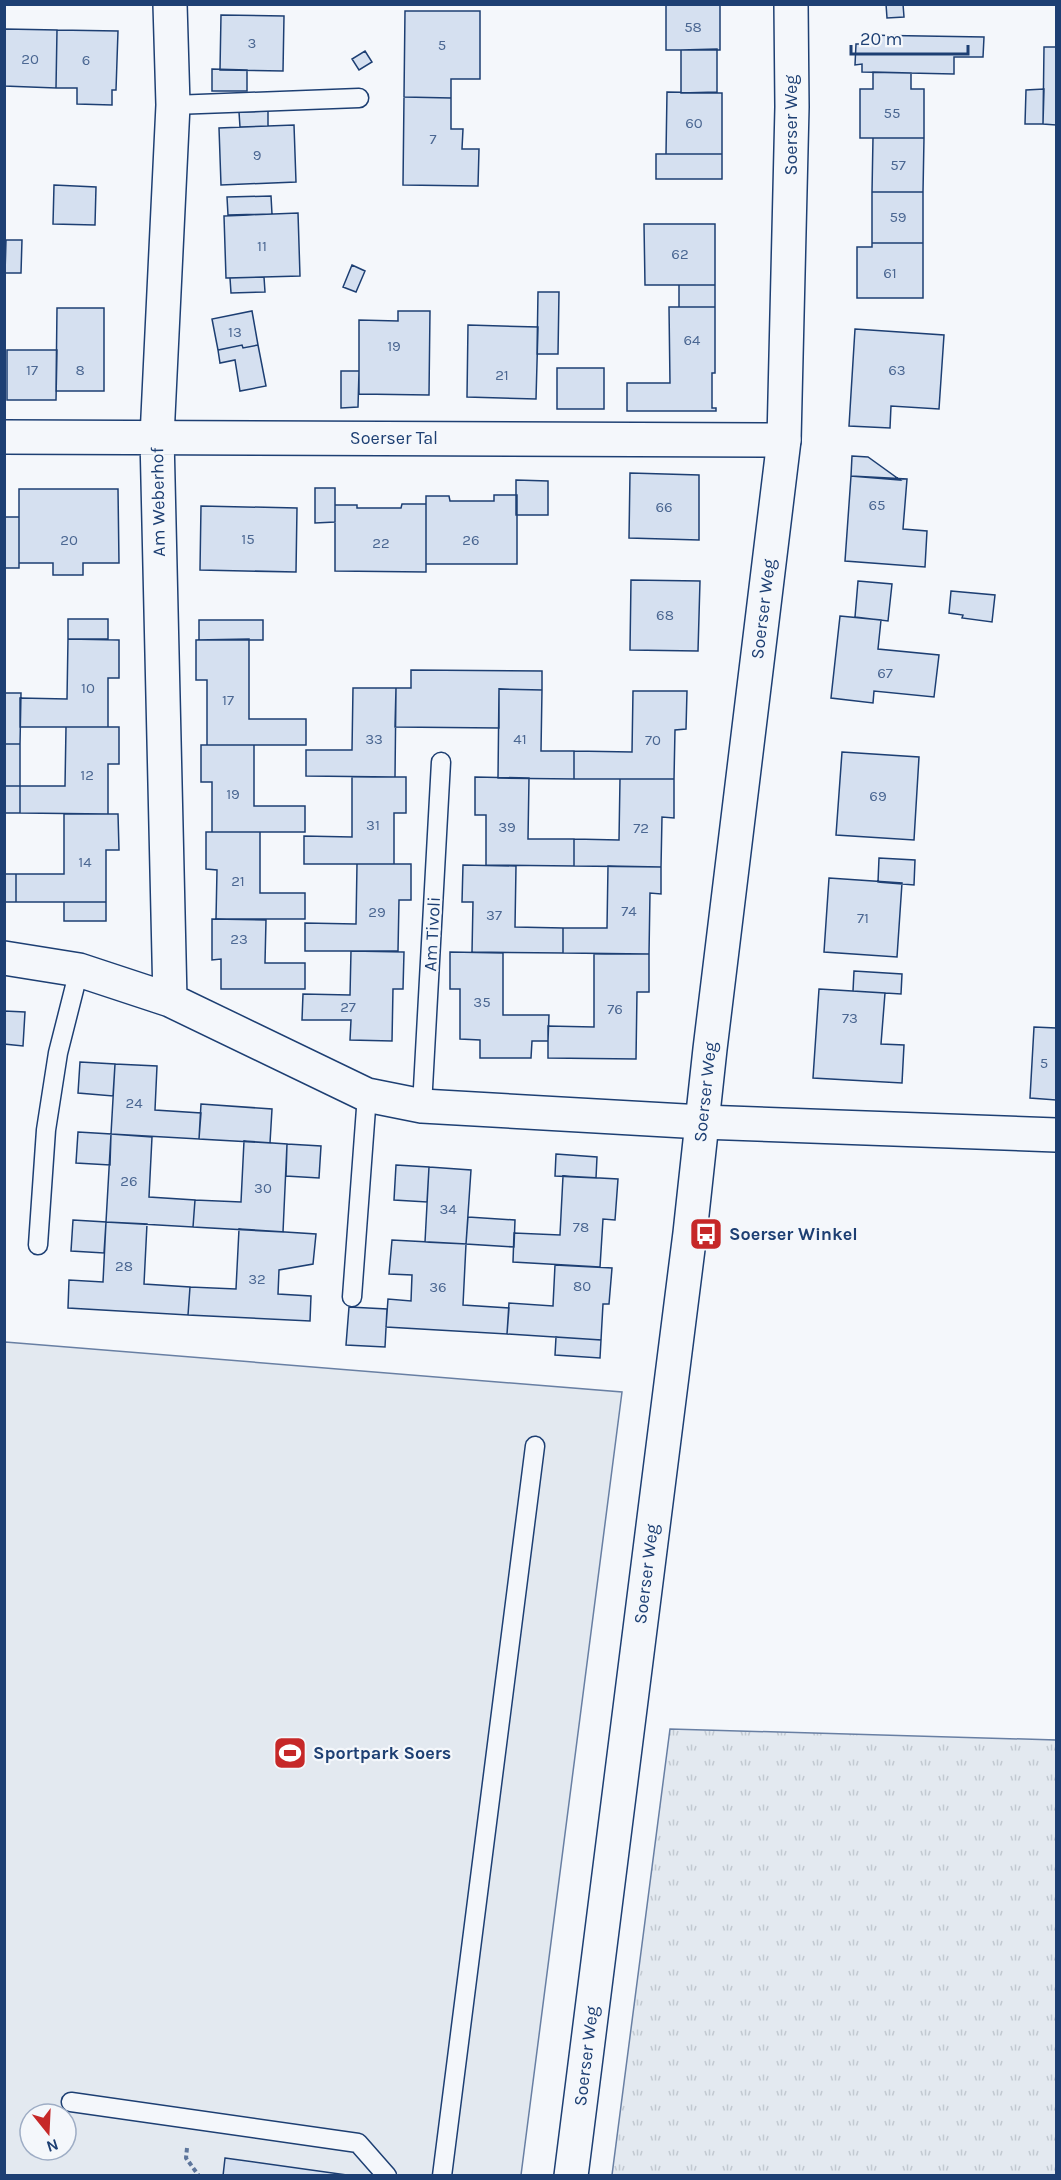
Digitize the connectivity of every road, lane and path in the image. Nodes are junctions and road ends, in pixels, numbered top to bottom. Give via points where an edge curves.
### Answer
1 (170, 4) edge
2 (791, 4) edge
3 (359, 98) dead end
4 (172, 105) junction
5 (4, 436) edge
6 (157, 437) junction
7 (784, 440) junction
8 (441, 762) dead end
9 (4, 958) edge
10 (79, 970) junction
11 (170, 999) junction
12 (366, 1095) junction
13 (422, 1106) junction
14 (702, 1122) junction
15 (1056, 1135) edge
16 (38, 1245) dead end
17 (352, 1297) dead end
18 (535, 1446) dead end
19 (78, 2103) edge
20 (387, 2175) edge
21 (441, 2175) edge
22 (571, 2175) edge

1 - 4 street, Am Weberhof
2 - 7 street, Soerser Weg
3 - 4 lane
4 - 6 street, Am Weberhof
5 - 6 street, Soerser Tal
6 - 7 street, Soerser Tal
6 - 11 street, Am Weberhof
7 - 14 street, Soerser Weg
8 - 13 lane, Am Tivoli
9 - 10 street
10 - 11 street
10 - 16 lane via 57,1053 47,1119
11 - 12 street
12 - 13 street
12 - 17 lane
13 - 14 street
14 - 15 street
14 - 22 street, Soerser Weg
18 - 21 lane
19 - 20 lane via 358,2143

